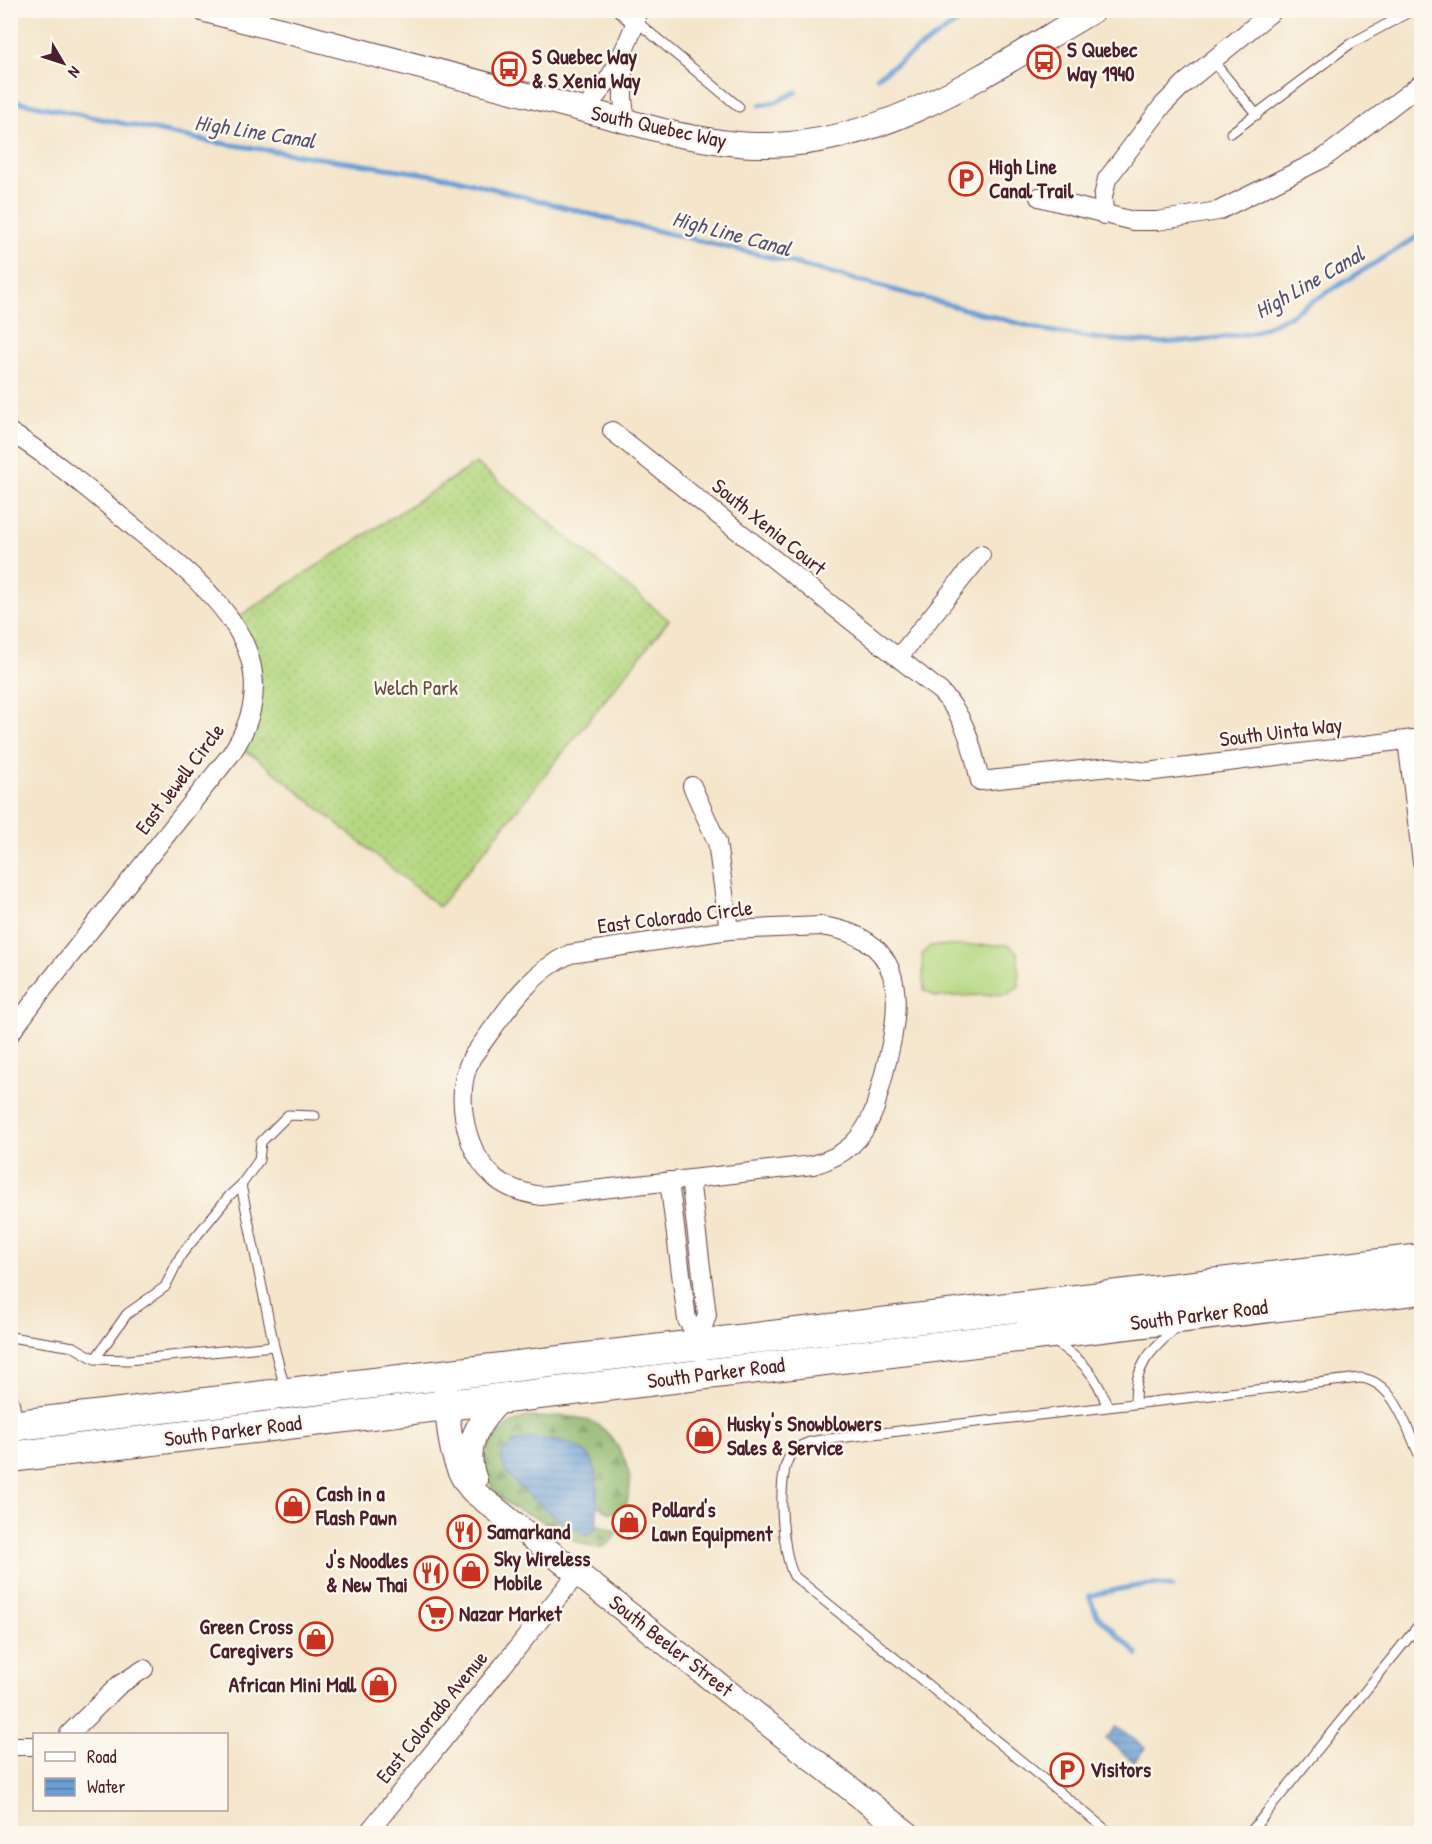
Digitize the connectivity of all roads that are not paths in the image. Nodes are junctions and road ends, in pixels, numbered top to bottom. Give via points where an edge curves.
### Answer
1 (205, 10) edge
2 (1094, 10) edge
3 (1274, 10) edge
4 (1413, 10) edge
5 (630, 16) edge
6 (623, 58) junction
7 (1213, 61) junction
8 (1422, 83) edge
9 (739, 107) dead end
10 (584, 110) junction
11 (1257, 115) junction
12 (626, 122) junction
13 (1231, 133) dead end
14 (1039, 197) dead end
15 (1104, 215) junction
16 (612, 430) dead end
17 (10, 432) edge
18 (981, 555) dead end
19 (898, 658) junction
20 (1414, 739) edge
21 (1147, 772) joint
22 (692, 786) dead end
23 (1422, 862) edge
24 (729, 930) junction
25 (10, 1034) edge
26 (315, 1116) dead end
27 (690, 1179) junction
28 (669, 1181) junction
29 (242, 1185) junction
30 (1422, 1259) edge
31 (1422, 1289) edge
32 (1189, 1317) junction
33 (1044, 1334) junction
34 (10, 1337) edge
35 (700, 1341) junction
36 (274, 1346) junction
37 (95, 1359) junction
38 (444, 1375) junction
39 (705, 1375) junction
40 (285, 1393) junction
41 (503, 1398) junction
42 (1135, 1403) junction
43 (447, 1405) junction
44 (1107, 1406) junction
45 (11, 1418) edge
46 (13, 1457) edge
47 (1422, 1461) edge
48 (497, 1512) junction
49 (577, 1574) junction
50 (1422, 1621) edge
51 (144, 1669) dead end
52 (70, 1733) edge
53 (10, 1746) edge
54 (33, 1746) edge
55 (367, 1833) edge
56 (908, 1833) edge
57 (1111, 1833) edge
58 (1250, 1833) edge

1 - 10 street, South Quebec Way
2 - 12 street, South Quebec Way via 933,101 876,126 839,136 780,145 748,145 708,141
3 - 7 street
4 - 11 lane via 1350,44
5 - 6 street
5 - 9 lane
6 - 10 street via 601,93
6 - 12 street
7 - 11 lane
7 - 15 street via 1163,105 1113,168 1104,187
8 - 15 street via 1324,158 1228,207 1157,222
10 - 12 street, South Quebec Way
11 - 13 lane
14 - 15 street
16 - 19 street, South Xenia Court
17 - 25 street, East Jewell Circle via 105,503 215,597 245,642 253,685 246,726 231,754
18 - 19 street
19 - 21 street, South Xenia Court via 956,708 970,737 980,781 1109,767
20 - 21 street, South Uinta Way
20 - 23 street
22 - 24 street via 717,842
24 - 27 street, East Colorado Circle via 821,926 857,935 879,954 894,978 896,1021 875,1108 865,1132 853,1146 838,1157 813,1165
24 - 28 street, East Colorado Circle via 570,954 553,962 532,979 465,1070 462,1096 471,1142 484,1165 504,1185 541,1197
26 - 29 lane via 288,1115 261,1142 259,1160
27 - 28 street, East Colorado Circle
27 - 35 street via 707,1315
28 - 35 street via 687,1320
29 - 36 lane
29 - 37 lane via 181,1255 165,1287 127,1314
30 - 35 main road, South Parker Road
31 - 32 main road, South Parker Road
32 - 33 main road, South Parker Road
32 - 42 lane via 1142,1362 1135,1382
33 - 39 main road, South Parker Road
33 - 44 lane via 1089,1369
34 - 37 lane via 74,1347
35 - 38 main road, South Parker Road
35 - 39 street
36 - 37 lane via 128,1360
36 - 40 lane
38 - 40 main road, South Parker Road
38 - 43 street, South Beeler Street
39 - 41 main road, South Parker Road
40 - 45 main road, South Parker Road
41 - 43 main road, South Parker Road
41 - 48 street via 481,1421 470,1454 476,1481
42 - 44 lane
42 - 47 lane via 1365,1378 1388,1391
43 - 46 main road, South Parker Road
43 - 48 street, South Beeler Street via 453,1448 463,1480
44 - 57 lane via 813,1441 792,1453 785,1464 781,1485 788,1563 798,1581
45 - 46 street
48 - 49 street, South Beeler Street
49 - 55 street, East Colorado Avenue
49 - 56 street, South Beeler Street
50 - 58 lane
51 - 52 street via 119,1685
53 - 54 street

